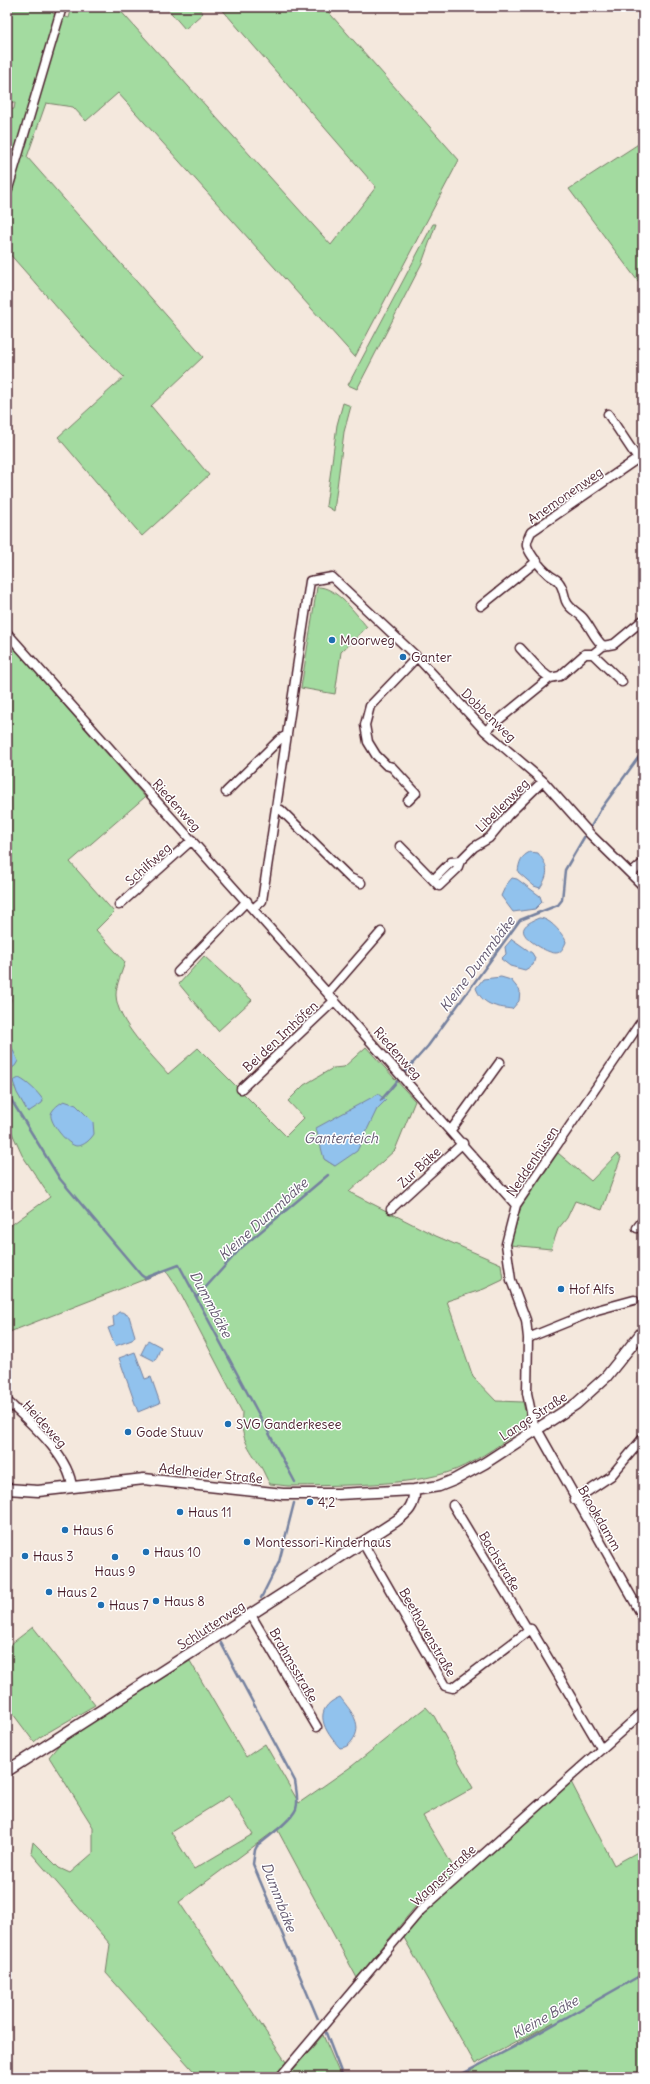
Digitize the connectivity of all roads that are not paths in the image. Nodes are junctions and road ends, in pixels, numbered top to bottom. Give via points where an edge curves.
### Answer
1 (62, 7) edge
2 (7, 192) edge
3 (608, 414) dead end
4 (641, 457) edge
5 (538, 561) junction
6 (481, 606) dead end
7 (643, 620) edge
8 (7, 633) edge
9 (603, 646) junction
10 (520, 648) dead end
11 (593, 654) junction
12 (416, 658) junction
13 (550, 678) junction
14 (622, 682) dead end
15 (485, 731) junction
16 (287, 735) junction
17 (543, 781) junction
18 (226, 792) dead end
19 (408, 801) dead end
20 (276, 810) junction
21 (192, 840) junction
22 (400, 846) dead end
23 (643, 863) edge
24 (631, 874) junction
25 (361, 883) dead end
26 (643, 886) edge
27 (246, 901) junction
28 (120, 906) dead end
29 (253, 909) junction
30 (382, 932) dead end
31 (178, 972) dead end
32 (328, 993) junction
33 (335, 1000) junction
34 (643, 1019) edge
35 (500, 1062) dead end
36 (241, 1089) dead end
37 (451, 1130) junction
38 (463, 1143) junction
39 (516, 1205) junction
40 (391, 1209) dead end
41 (643, 1220) edge
42 (637, 1228) dead end
43 (634, 1300) dead end
44 (643, 1331) edge
45 (528, 1338) junction
46 (7, 1401) edge
47 (536, 1430) junction
48 (643, 1438) edge
49 (72, 1487) junction
50 (7, 1489) edge
51 (414, 1490) junction
52 (575, 1500) junction
53 (452, 1505) dead end
54 (363, 1543) junction
55 (251, 1615) junction
56 (643, 1617) edge
57 (528, 1630) junction
58 (643, 1712) edge
59 (317, 1727) dead end
60 (601, 1748) junction
61 (7, 1771) edge
62 (280, 2077) edge

1 - 2 street
3 - 4 street, Anemonenweg
4 - 5 street, Anemonenweg via 531,532 527,546
5 - 6 street
5 - 9 street, Anemonenweg via 562,586 566,601 592,629 595,639
7 - 9 street via 614,644
8 - 21 street, Riedenweg
9 - 11 street
10 - 13 street
11 - 13 street via 585,654 560,676
11 - 14 street
12 - 15 street, Dobbenweg
12 - 16 street, Dobbenweg via 332,577 310,581
12 - 19 street via 370,706 365,725 368,742 376,755 392,767 416,793
13 - 15 street
15 - 17 street, Dobbenweg
16 - 18 street
16 - 20 street
17 - 22 street, Libellenweg via 508,815 489,838 474,847 460,861 457,869 439,886
17 - 24 street, Dobbenweg via 591,835
20 - 25 street via 281,810 350,878
20 - 29 street via 262,901
21 - 27 street, Riedenweg
21 - 28 street, Schilfweg
23 - 24 street
24 - 26 street, Dobbenweg
27 - 29 street, Riedenweg
27 - 31 street
29 - 32 street, Riedenweg
30 - 32 street
32 - 33 street, Riedenweg
33 - 36 street, Bei den Imhöfen
33 - 37 street, Riedenweg
34 - 39 street, Neddenhüsen
35 - 37 street
37 - 38 street, Riedenweg
38 - 39 street, Riedenweg
38 - 40 street, Zur Bäke
39 - 45 street, Neddenhüsen via 506,1244 511,1280 526,1320
41 - 42 street
43 - 45 street via 597,1310
44 - 47 street, Lange Straße via 606,1376 576,1404
45 - 47 street, Neddenhüsen via 527,1393
46 - 49 street, Heideweg via 53,1448
47 - 51 street, Lange Straße via 454,1480 439,1486
47 - 52 street, Brookdamm
48 - 52 street via 611,1476
49 - 50 street, Adelheider Straße via 29,1491
49 - 51 street, Adelheider Straße via 144,1479 283,1494
51 - 54 street, Schlutterweg via 409,1511
52 - 56 street, Brookdamm
53 - 57 street, Bachstraße
54 - 55 street, Schlutterweg
54 - 57 street, Beethovenstraße via 445,1686 453,1688
55 - 59 street, Brahmsstraße
55 - 61 street, Schlutterweg
57 - 60 street via 533,1630
58 - 60 street, Wagnerstraße
60 - 62 street, Wagnerstraße via 420,1911

